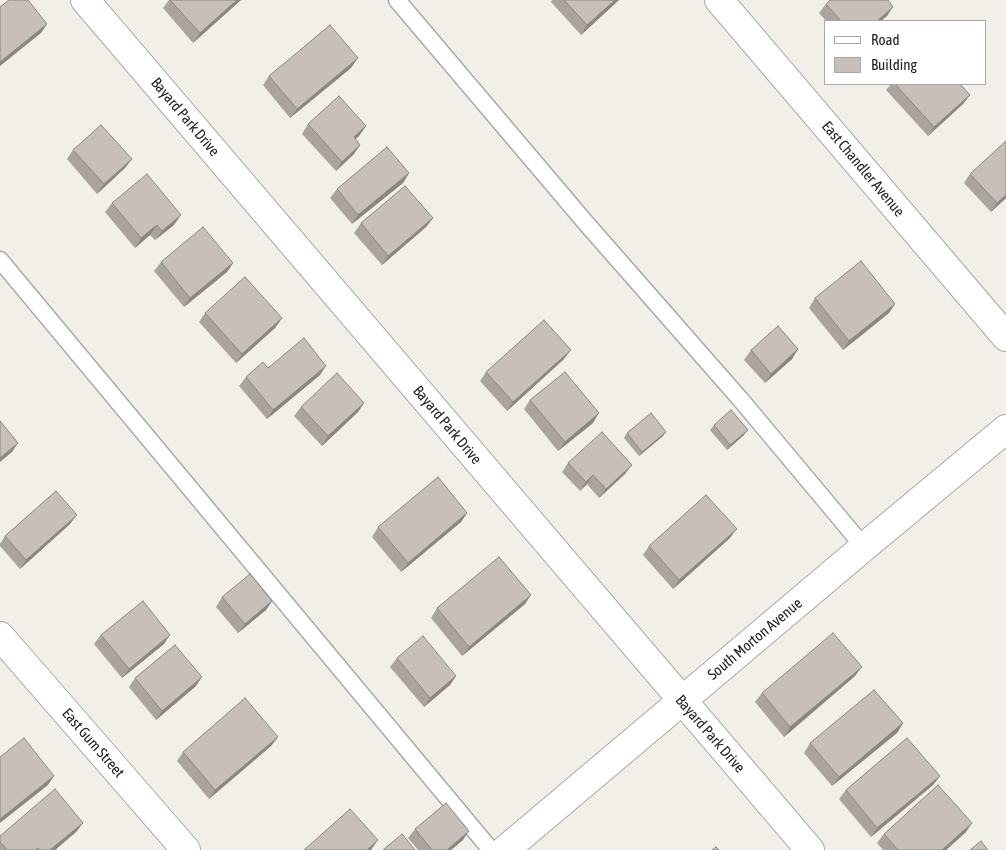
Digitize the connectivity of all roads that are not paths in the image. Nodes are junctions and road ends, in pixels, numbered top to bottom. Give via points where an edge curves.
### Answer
1 (85, 0) edge
2 (397, 0) edge
3 (719, 0) edge
4 (0, 260) edge
5 (1006, 338) edge
6 (1006, 429) edge
7 (864, 547) junction
8 (0, 636) edge
9 (682, 701) junction
10 (186, 850) edge
11 (491, 850) edge
12 (506, 850) edge
13 (810, 850) edge

1 - 9 street, Bayard Park Drive
2 - 7 lane
3 - 5 street, East Chandler Avenue
4 - 11 lane
6 - 7 street, South Morton Avenue
7 - 9 street, South Morton Avenue
8 - 10 street, East Gum Street
9 - 12 street, South Morton Avenue
9 - 13 street, Bayard Park Drive

